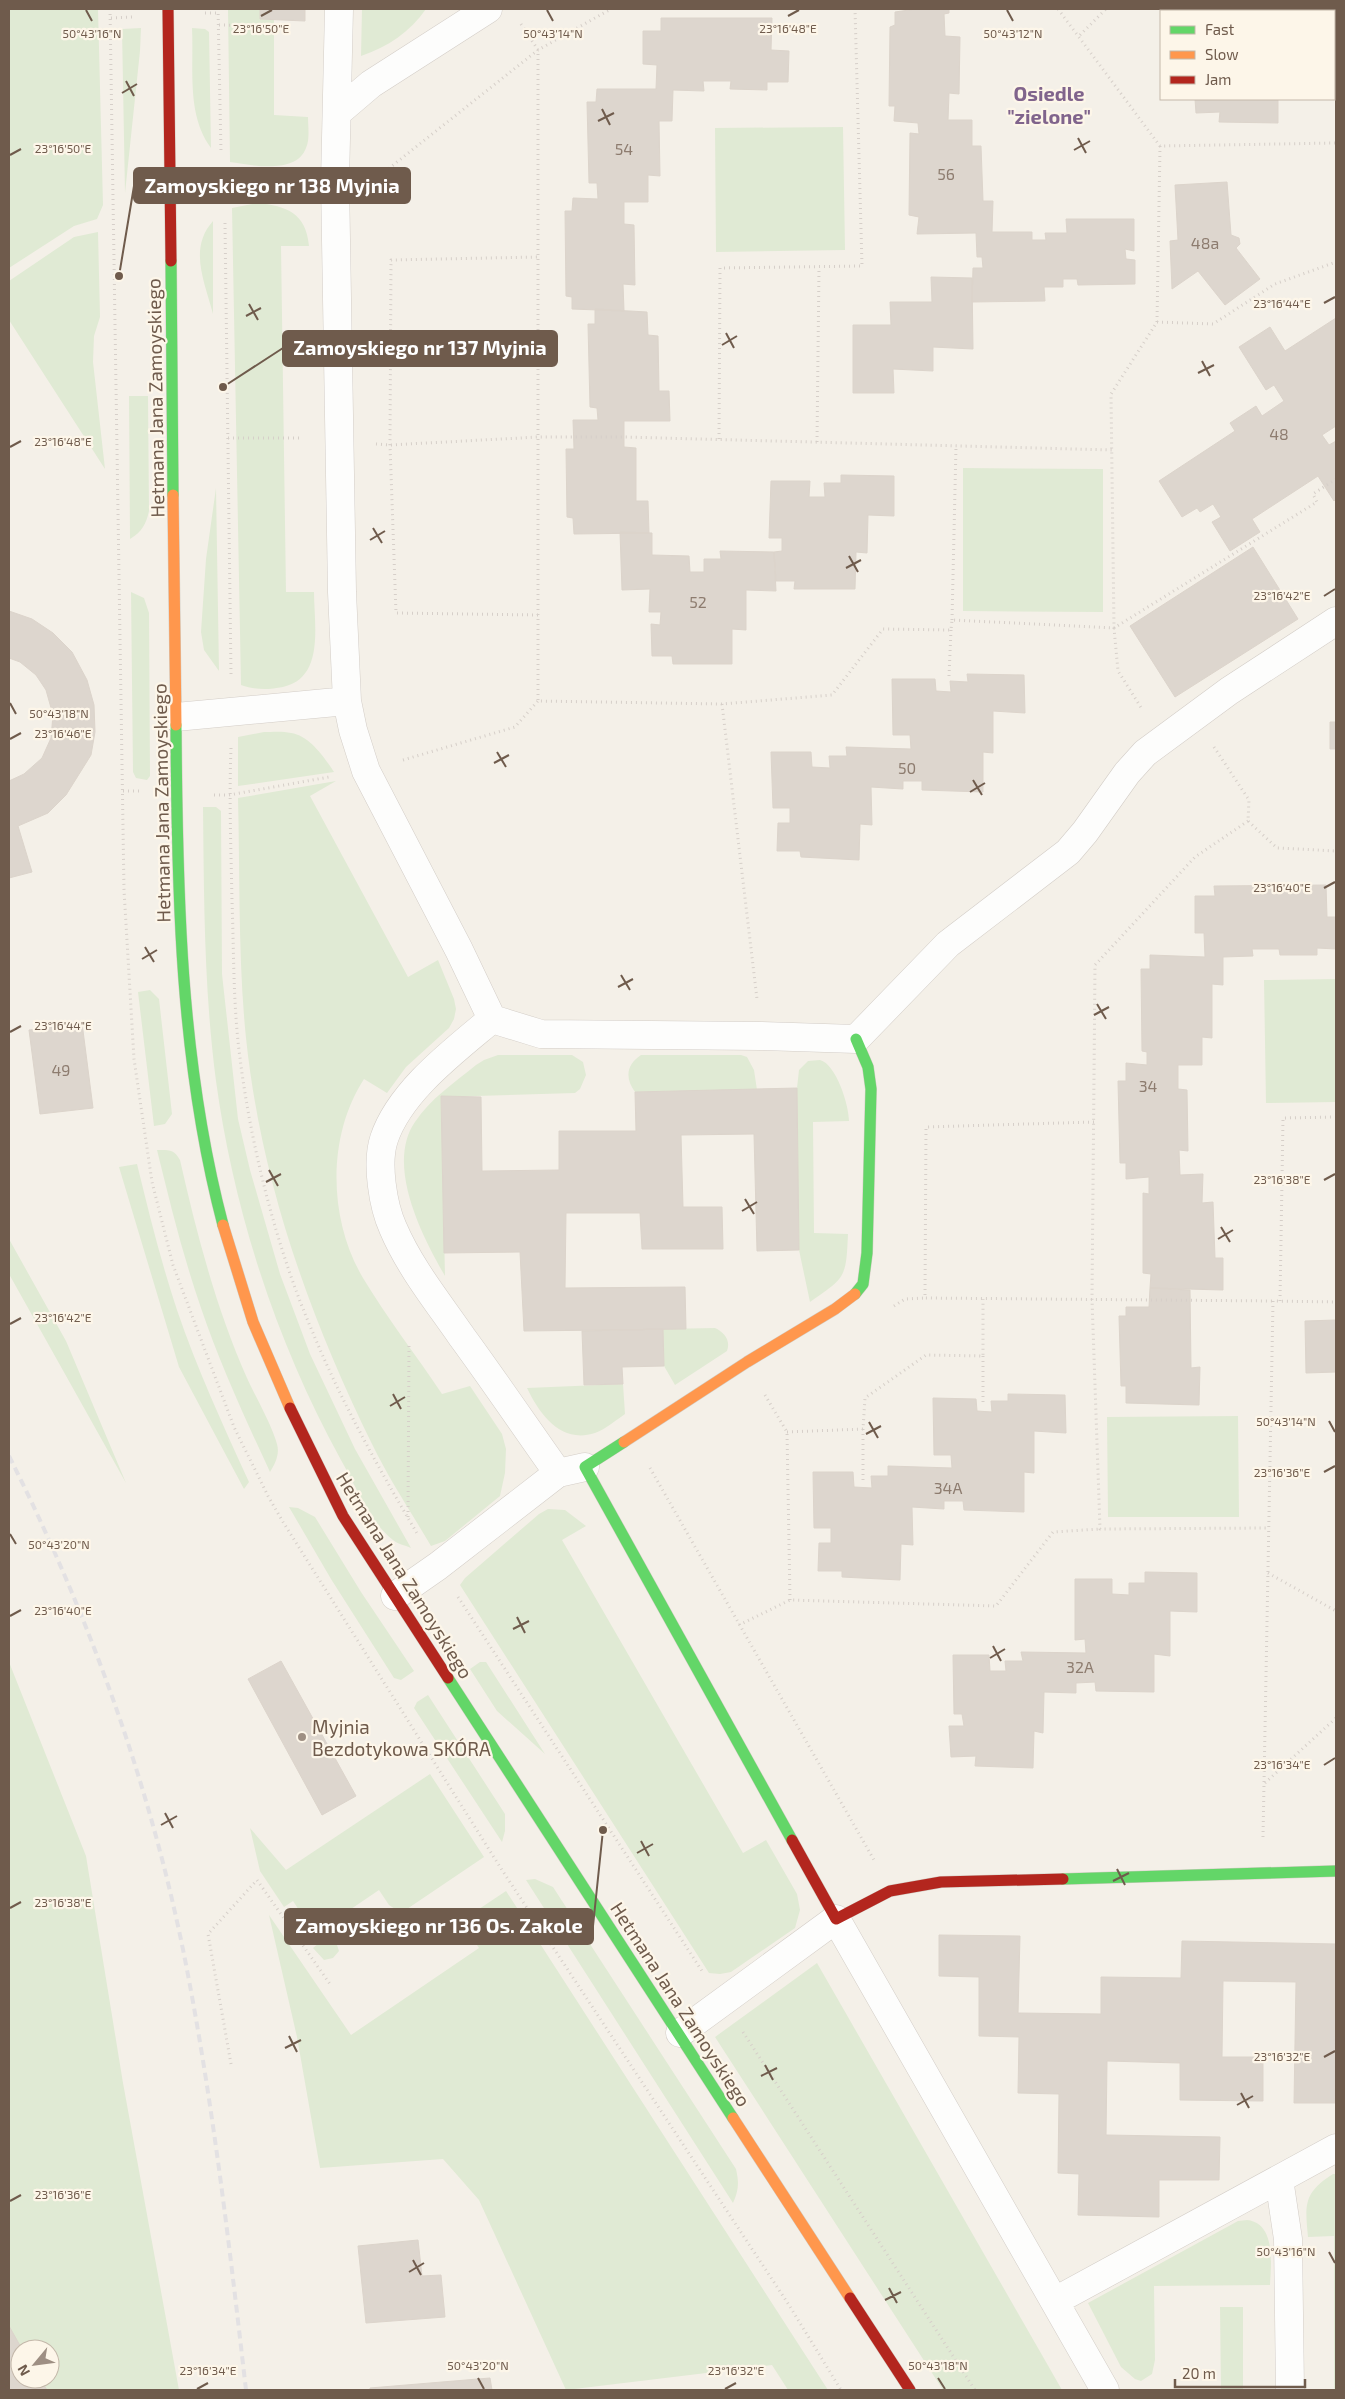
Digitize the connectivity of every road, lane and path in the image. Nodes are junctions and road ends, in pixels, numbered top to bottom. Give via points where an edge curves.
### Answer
1 (110, 9) edge
2 (168, 9) edge
3 (339, 9) edge
4 (488, 9) edge
5 (611, 9) edge
6 (855, 9) edge
7 (1058, 9) edge
8 (1106, 9) edge
9 (135, 16) dead end
10 (517, 17) dead end
11 (111, 18) junction
12 (219, 25) dead end
13 (274, 26) dead end
14 (1080, 35) junction
15 (538, 50) junction
16 (337, 113) junction
17 (1336, 143) edge
18 (1160, 146) junction
19 (335, 181) junction
20 (373, 181) dead end
21 (171, 190) junction
22 (538, 257) junction
23 (1336, 262) edge
24 (819, 267) junction
25 (1157, 322) junction
26 (284, 437) dead end
27 (538, 437) junction
28 (719, 439) junction
29 (340, 441) junction
30 (817, 442) junction
31 (956, 445) junction
32 (390, 446) junction
33 (1112, 450) junction
34 (1336, 479) edge
35 (538, 615) junction
36 (952, 620) junction
37 (1336, 621) edge
38 (1114, 628) junction
39 (951, 630) junction
40 (948, 676) dead end
41 (347, 701) junction
42 (722, 704) junction
43 (232, 712) junction
44 (1146, 716) dead end
45 (176, 717) junction
46 (1212, 744) dead end
47 (1248, 821) junction
48 (1336, 851) edge
49 (492, 1019) junction
50 (761, 1036) junction
51 (856, 1039) junction
52 (1336, 1117) edge
53 (1094, 1122) junction
54 (1092, 1299) junction
55 (982, 1300) junction
56 (1273, 1301) junction
57 (1280, 1301) junction
58 (1336, 1302) edge
59 (409, 1344) dead end
60 (983, 1356) junction
61 (761, 1388) dead end
62 (984, 1406) dead end
63 (863, 1428) junction
64 (787, 1432) junction
65 (646, 1460) dead end
66 (585, 1467) junction
67 (558, 1473) junction
68 (863, 1482) dead end
69 (408, 1518) junction
70 (1268, 1528) junction
71 (1100, 1530) junction
72 (438, 1566) junction
73 (1268, 1572) junction
74 (395, 1596) junction
75 (790, 1600) junction
76 (1336, 1611) edge
77 (738, 1625) junction
78 (486, 1643) dead end
79 (1336, 1718) edge
80 (1264, 1784) junction
81 (875, 1862) dead end
82 (1336, 1871) edge
83 (1263, 1872) junction
84 (836, 1919) junction
85 (330, 1984) dead end
86 (680, 2033) junction
87 (231, 2064) dead end
88 (1336, 2148) edge
89 (1279, 2179) junction
90 (1055, 2301) junction
91 (842, 2390) edge
92 (910, 2390) edge
93 (1105, 2390) edge
94 (1290, 2390) edge

1 - 11 path
2 - 21 street, Hetmana Jana Zamoyskiego
3 - 16 street
4 - 16 street via 371,84
5 - 15 path
6 - 24 path via 862,266
7 - 14 path
8 - 14 path
9 - 11 path
10 - 15 path
11 - 91 path via 124,890 134,1059 152,1182 174,1264 234,1426 283,1522 497,1862
12 - 13 path
14 - 18 path
15 - 20 path
15 - 22 path
16 - 19 street
17 - 18 path
18 - 25 path
19 - 21 street
19 - 29 street
21 - 45 street, Hetmana Jana Zamoyskiego
22 - 27 path
22 - 32 path via 391,260
23 - 25 path via 1275,284 1212,324
24 - 28 path via 720,268
24 - 30 path
25 - 33 path via 1111,394
26 - 43 path via 228,438
27 - 28 path
27 - 32 path
27 - 35 path
28 - 30 path
29 - 32 path
29 - 41 street
30 - 31 path
31 - 33 path
31 - 36 path
32 - 35 path via 396,613
33 - 38 path
34 - 38 path via 1313,494 1317,502
35 - 42 path via 538,701
36 - 38 path
36 - 39 path
37 - 51 street via 1229,691 1145,753 1068,852 948,944
38 - 44 path via 1118,671
39 - 40 path
39 - 42 path via 883,629 832,695
41 - 43 street
41 - 49 street via 366,770
42 - 50 path
43 - 45 street
43 - 69 path via 229,796 236,1024 260,1167 312,1332 374,1460
45 - 74 street, Hetmana Jana Zamoyskiego via 183,980 190,1055 207,1163 230,1254 261,1345 297,1427 343,1516
46 - 47 path via 1248,800
47 - 48 path via 1277,848
47 - 53 path via 1195,856 1095,964
49 - 50 street via 541,1034
49 - 67 street via 425,1078 397,1114 384,1140 381,1169 384,1198 392,1227 405,1253
50 - 51 street
51 - 66 street via 868,1067 871,1088 867,1253 863,1284 835,1309
52 - 57 path via 1283,1118
53 - 54 path
53 - 55 path via 926,1127 925,1298
54 - 55 path
54 - 56 path
54 - 71 path
55 - 60 path
56 - 57 path
56 - 70 path
57 - 58 path
59 - 69 path
60 - 62 path
60 - 63 path via 926,1355 864,1398
61 - 64 path
63 - 64 path
63 - 68 path
64 - 75 path
65 - 77 path
66 - 67 street
66 - 84 street
67 - 72 street
69 - 72 path
70 - 71 path
70 - 73 path
71 - 75 path via 1053,1532 996,1606
72 - 74 street
72 - 78 path
73 - 76 path
73 - 80 path
74 - 86 street, Hetmana Jana Zamoyskiego
75 - 77 path
77 - 81 path
79 - 80 path
80 - 83 path
82 - 83 street
83 - 84 street via 941,1882 890,1891
84 - 86 street
84 - 90 street
85 - 87 path via 257,1880 208,1934
86 - 92 street, Hetmana Jana Zamoyskiego
88 - 89 street
89 - 90 street
89 - 94 street via 1288,2239
90 - 93 street

